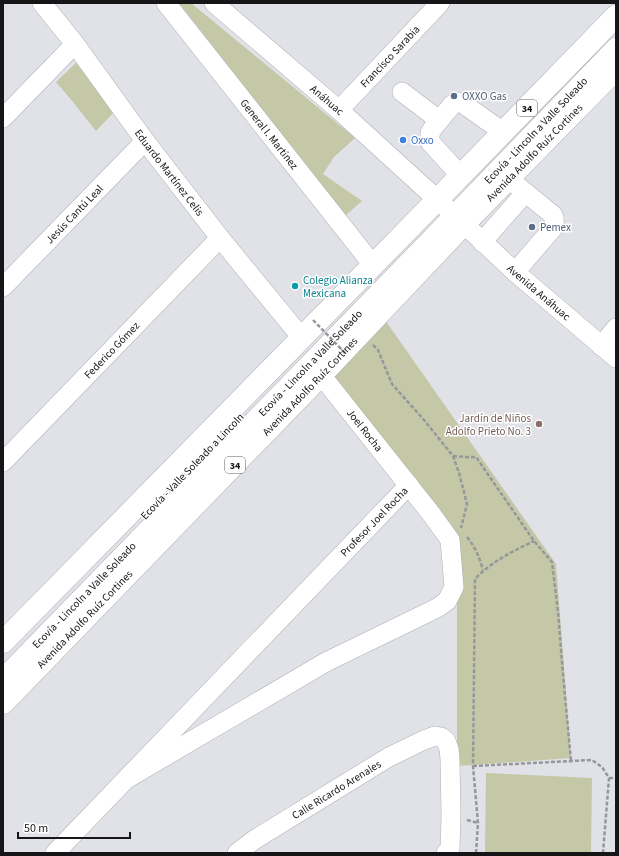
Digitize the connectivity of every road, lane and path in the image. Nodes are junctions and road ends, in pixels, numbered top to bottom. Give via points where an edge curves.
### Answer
1 (42, 3) edge
2 (166, 3) edge
3 (440, 3) edge
4 (226, 6) edge
5 (616, 16) edge
6 (616, 31) edge
7 (75, 44) junction
8 (616, 47) edge
9 (616, 68) edge
10 (402, 92) dead end
11 (339, 110) junction
12 (3, 118) edge
13 (439, 120) junction
14 (503, 132) junction
15 (145, 141) junction
16 (461, 176) junction
17 (509, 179) junction
18 (525, 193) junction
19 (450, 212) junction
20 (220, 238) junction
21 (482, 242) junction
22 (373, 265) junction
23 (515, 272) junction
24 (3, 287) edge
25 (616, 328) edge
26 (308, 329) junction
27 (371, 344) dead end
28 (601, 346) junction
29 (346, 354) dead end
30 (616, 358) edge
31 (321, 375) junction
32 (453, 456) junction
33 (3, 462) edge
34 (409, 485) junction
35 (534, 541) junction
36 (483, 570) junction
37 (3, 642) edge
38 (3, 660) edge
39 (3, 678) edge
40 (3, 703) edge
41 (571, 761) junction
42 (473, 766) junction
43 (128, 778) junction
44 (609, 778) junction
45 (616, 778) edge
46 (448, 851) edge
47 (55, 853) edge
48 (237, 853) edge
49 (476, 853) edge
50 (603, 853) edge

1 - 7 street, Eduardo Martínez Celis
2 - 22 street, General I. Martínez
3 - 11 street, Francisco Sarabia
4 - 11 street, Anáhuac
5 - 14 main road, Avenida Adolfo Ruíz Cortines / 34
6 - 19 street, Ecovía - Valle Soleado a Lincoln
7 - 12 street
7 - 15 street, Eduardo Martínez Celis
8 - 19 street, Ecovía - Lincoln a Valle Soleado
9 - 17 main road, Avenida Adolfo Ruíz Cortines / 34
10 - 13 street
11 - 19 street, Anáhuac
13 - 14 street via 457,102
13 - 16 street via 430,133 430,142
14 - 16 main road, Avenida Adolfo Ruíz Cortines / 34
15 - 20 street, Eduardo Martínez Celis
15 - 24 street, Jesús Cantú Leal
16 - 19 main road, Avenida Adolfo Ruíz Cortines / 34
17 - 18 street
17 - 19 main road, Avenida Adolfo Ruíz Cortines / 34
18 - 21 street
18 - 23 street via 553,215 555,224
19 - 21 street, Avenida Anáhuac
19 - 22 main road, Avenida Adolfo Ruíz Cortines / 34
19 - 31 main road, Avenida Adolfo Ruíz Cortines / 34
19 - 38 street, Ecovía - Valle Soleado a Lincoln via 375,279
19 - 39 street, Ecovía - Lincoln a Valle Soleado
20 - 26 street, Eduardo Martínez Celis
20 - 33 street, Federico Gómez
21 - 23 street, Avenida Anáhuac
22 - 26 main road, Avenida Adolfo Ruíz Cortines / 34
23 - 28 street, Avenida Anáhuac
25 - 28 street
26 - 29 path, bridge
26 - 37 main road, Avenida Adolfo Ruíz Cortines / 34
27 - 32 path via 378,350 392,384
28 - 30 street, Avenida Anáhuac
31 - 34 street, Joel Rocha
31 - 40 main road, Avenida Adolfo Ruíz Cortines / 34
32 - 35 path via 476,457
32 - 36 path via 467,504 461,528 477,550
34 - 43 street, Profesor Joel Rocha
34 - 43 street, Profesor Joel Rocha via 450,540 454,588 446,601 437,608 326,662
35 - 36 path
35 - 41 path via 552,562
36 - 42 path via 475,579
41 - 42 path
41 - 44 path via 592,760 602,767
42 - 49 path via 478,823
43 - 47 street, Profesor Joel Rocha
44 - 45 path
44 - 50 path
46 - 48 street, Calle Ricardo Arenales via 451,816 449,749 446,741 435,736 389,757

